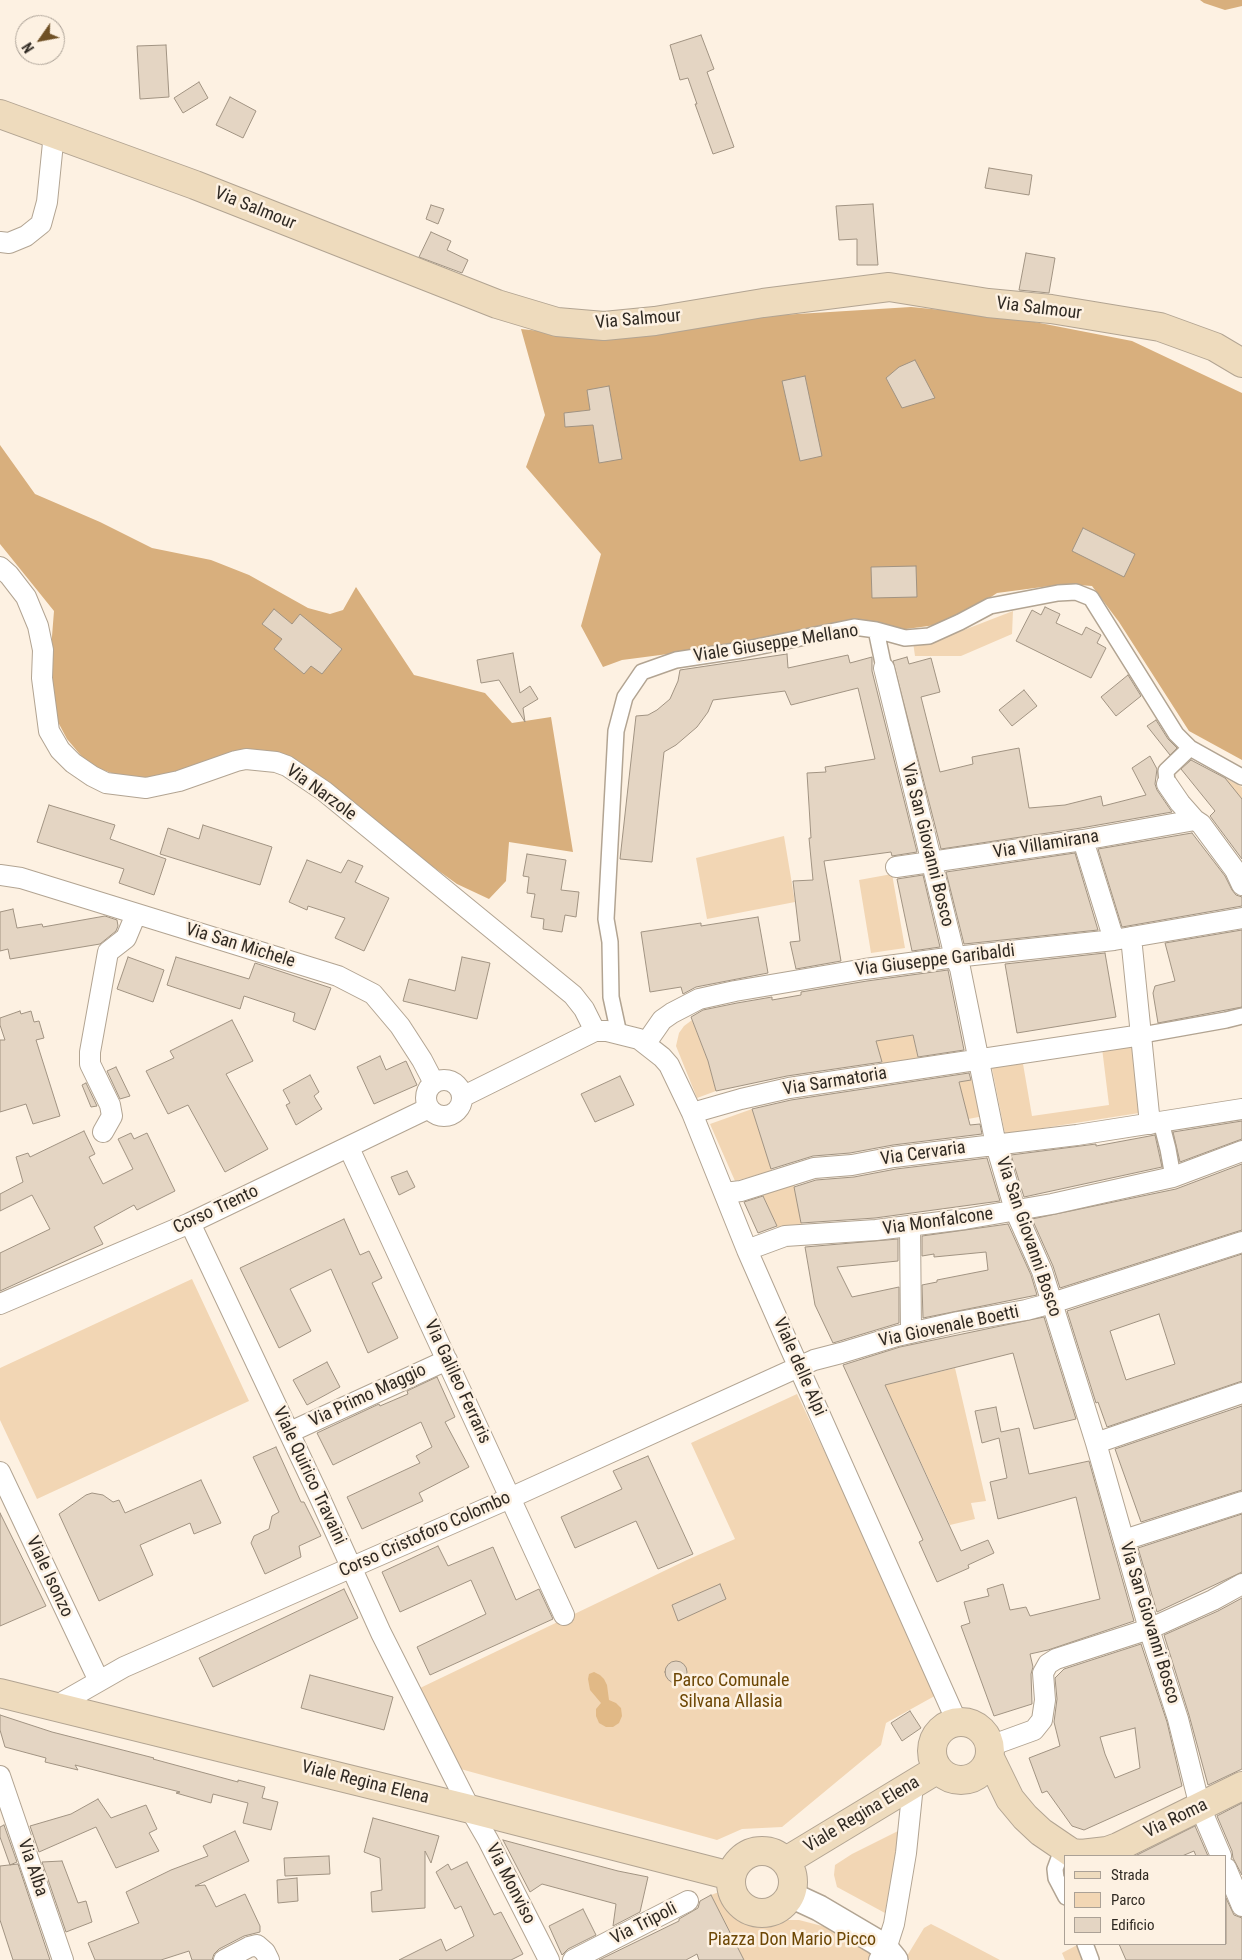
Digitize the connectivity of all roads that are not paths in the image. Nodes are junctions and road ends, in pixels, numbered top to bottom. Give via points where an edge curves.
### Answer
1 (0, 114) edge
2 (54, 133) junction
3 (0, 242) edge
4 (1242, 363) edge
5 (0, 567) edge
6 (876, 630) junction
7 (884, 668) joint
8 (1190, 748) junction
9 (1242, 777) edge
10 (1167, 784) joint
11 (1195, 820) junction
12 (1082, 840) junction
13 (932, 862) junction
14 (896, 867) dead end
15 (0, 876) edge
16 (1242, 885) edge
17 (136, 914) junction
18 (1242, 918) edge
19 (1123, 939) junction
20 (955, 957) junction
21 (1242, 1016) edge
22 (595, 1031) junction
23 (619, 1034) junction
24 (1142, 1034) junction
25 (646, 1043) junction
26 (979, 1059) junction
27 (434, 1083) junction
28 (462, 1097) junction
29 (429, 1108) junction
30 (1242, 1109) edge
31 (692, 1113) junction
32 (1156, 1123) junction
33 (103, 1132) dead end
34 (996, 1145) junction
35 (349, 1148) junction
36 (1242, 1151) edge
37 (1173, 1176) junction
38 (725, 1193) junction
39 (1015, 1210) junction
40 (190, 1223) junction
41 (910, 1226) junction
42 (1242, 1242) edge
43 (748, 1250) junction
44 (1052, 1303) junction
45 (0, 1304) edge
46 (911, 1333) junction
47 (447, 1360) junction
48 (798, 1366) junction
49 (1242, 1392) edge
50 (290, 1432) junction
51 (1096, 1444) junction
52 (0, 1472) edge
53 (510, 1498) junction
54 (1242, 1502) edge
55 (1124, 1540) junction
56 (350, 1567) junction
57 (1242, 1584) edge
58 (564, 1615) dead end
59 (1149, 1629) junction
60 (99, 1681) junction
61 (0, 1693) edge
62 (54, 1707) junction
63 (957, 1722) junction
64 (984, 1760) junction
65 (938, 1769) junction
66 (0, 1776) edge
67 (913, 1785) junction
68 (1242, 1786) edge
69 (1200, 1807) junction
70 (470, 1809) junction
71 (1063, 1847) junction
72 (1221, 1855) edge
73 (786, 1861) junction
74 (1227, 1870) edge
75 (730, 1876) junction
76 (1064, 1893) edge
77 (791, 1895) junction
78 (688, 1901) dead end
79 (1242, 1906) edge
80 (1085, 1945) edge
81 (886, 1956) edge
82 (63, 1960) edge
83 (224, 1960) edge
84 (269, 1960) edge
85 (549, 1960) edge
86 (573, 1960) edge
87 (1091, 1960) edge

1 - 2 main road, Via Salmour
2 - 3 street via 42,224 26,236 9,243
2 - 4 main road, Via Salmour via 497,304 558,322 604,326 655,321 890,287 1160,327 1215,347
5 - 22 street, Via Narzole via 26,597 38,626 49,730 60,750 74,763 106,783 146,788 246,759 287,766 324,790 573,995
6 - 7 street, Via San Giovanni Bosco
6 - 8 street, Viale Giuseppe Mellano via 905,638 929,636 990,606 1076,592 1091,598 1176,734
6 - 23 street, Viale Giuseppe Mellano via 854,627 676,660 642,672 625,697 616,731 606,919 610,942 611,997
7 - 13 street, Via San Giovanni Bosco
8 - 9 street, Viale Giuseppe Mellano
8 - 10 street via 1166,771
10 - 11 street
11 - 12 street, Via Villamirana
11 - 16 street via 1225,856
12 - 13 street, Via Villamirana
12 - 19 street
13 - 14 street, Via Villamirana
13 - 20 street, Via San Giovanni Bosco
15 - 17 street, Via San Michele via 21,878
17 - 27 street, Via San Michele via 338,976 373,994 404,1033
17 - 33 street via 126,938 108,952 90,1052 90,1064 112,1116
18 - 19 street, Via Giuseppe Garibaldi
19 - 20 street, Via Giuseppe Garibaldi
19 - 24 street
20 - 25 street, Via Giuseppe Garibaldi via 763,986 700,999 662,1020
20 - 26 street, Via San Giovanni Bosco
21 - 24 street
22 - 23 street
22 - 28 street
23 - 25 street, Viale delle Alpi
24 - 26 street, Via Sarmatoria
24 - 32 street
25 - 31 street, Viale delle Alpi via 669,1065
26 - 31 street, Via Sarmatoria via 789,1088
26 - 34 street, Via San Giovanni Bosco
27 - 28 street via 449,1081 458,1087
27 - 29 street via 427,1092
28 - 29 street via 459,1108 450,1115 438,1115
29 - 35 street, Corso Trento
30 - 32 street, Via Cervaria
31 - 38 street, Viale delle Alpi
32 - 34 street, Via Cervaria
32 - 37 street via 1168,1149
34 - 38 street, Via Cervaria via 814,1168
34 - 39 street, Via San Giovanni Bosco
35 - 40 street, Corso Trento
35 - 47 street, Via Galileo Ferraris
36 - 37 street, Via Monfalcone
37 - 39 street, Via Monfalcone
38 - 43 street, Viale delle Alpi
39 - 41 street, Via Monfalcone
39 - 44 street, Via San Giovanni Bosco via 1042,1270
40 - 45 street, Corso Trento
40 - 50 street, Viale Quirico Travaini
41 - 43 street, Via Monfalcone via 785,1236
41 - 46 street
42 - 44 street, Via Giovenale Boetti
43 - 48 street, Viale delle Alpi
44 - 46 street, Via Giovenale Boetti
44 - 51 street, Via San Giovanni Bosco
46 - 48 street, Via Giovenale Boetti
47 - 50 street, Via Primo Maggio
47 - 53 street, Via Galileo Ferraris
48 - 53 street, Corso Cristoforo Colombo
48 - 63 street, Viale delle Alpi
49 - 51 street
50 - 56 street, Viale Quirico Travaini
51 - 55 street, Via San Giovanni Bosco
52 - 60 street, Viale Isonzo
53 - 56 street, Corso Cristoforo Colombo
53 - 58 street, Via Galileo Ferraris
54 - 55 street
55 - 59 street, Via San Giovanni Bosco
56 - 60 street, Corso Cristoforo Colombo
56 - 70 street, Viale Quirico Travaini
57 - 59 street
59 - 64 street via 1048,1664 1043,1673 1045,1700 1042,1720 1034,1730
59 - 69 street, Via San Giovanni Bosco via 1178,1719
60 - 62 street, Corso Cristoforo Colombo
61 - 62 main road, Viale Regina Elena
62 - 70 main road, Viale Regina Elena
63 - 64 main road via 982,1731
63 - 65 main road via 940,1732 934,1740 933,1760
64 - 65 main road via 968,1780 954,1780
64 - 71 main road, Via Roma via 1025,1817
65 - 67 main road, Viale Regina Elena
66 - 82 street, Via Alba
67 - 73 main road, Viale Regina Elena
67 - 81 street via 906,1853
68 - 69 main road, Via Roma
69 - 71 main road, Via Roma via 1107,1851 1081,1854
69 - 72 street, Via San Giovanni Bosco
70 - 75 main road, Viale Regina Elena
70 - 85 street, Via Monviso
71 - 76 street via 1055,1869
73 - 75 main road via 769,1851 758,1851 739,1860
73 - 77 main road via 793,1878
74 - 79 street
75 - 77 main road via 735,1898 750,1911 769,1913 778,1909
77 - 81 street via 819,1908
78 - 86 street, Via Tripoli
80 - 87 street
83 - 84 street via 257,1945

